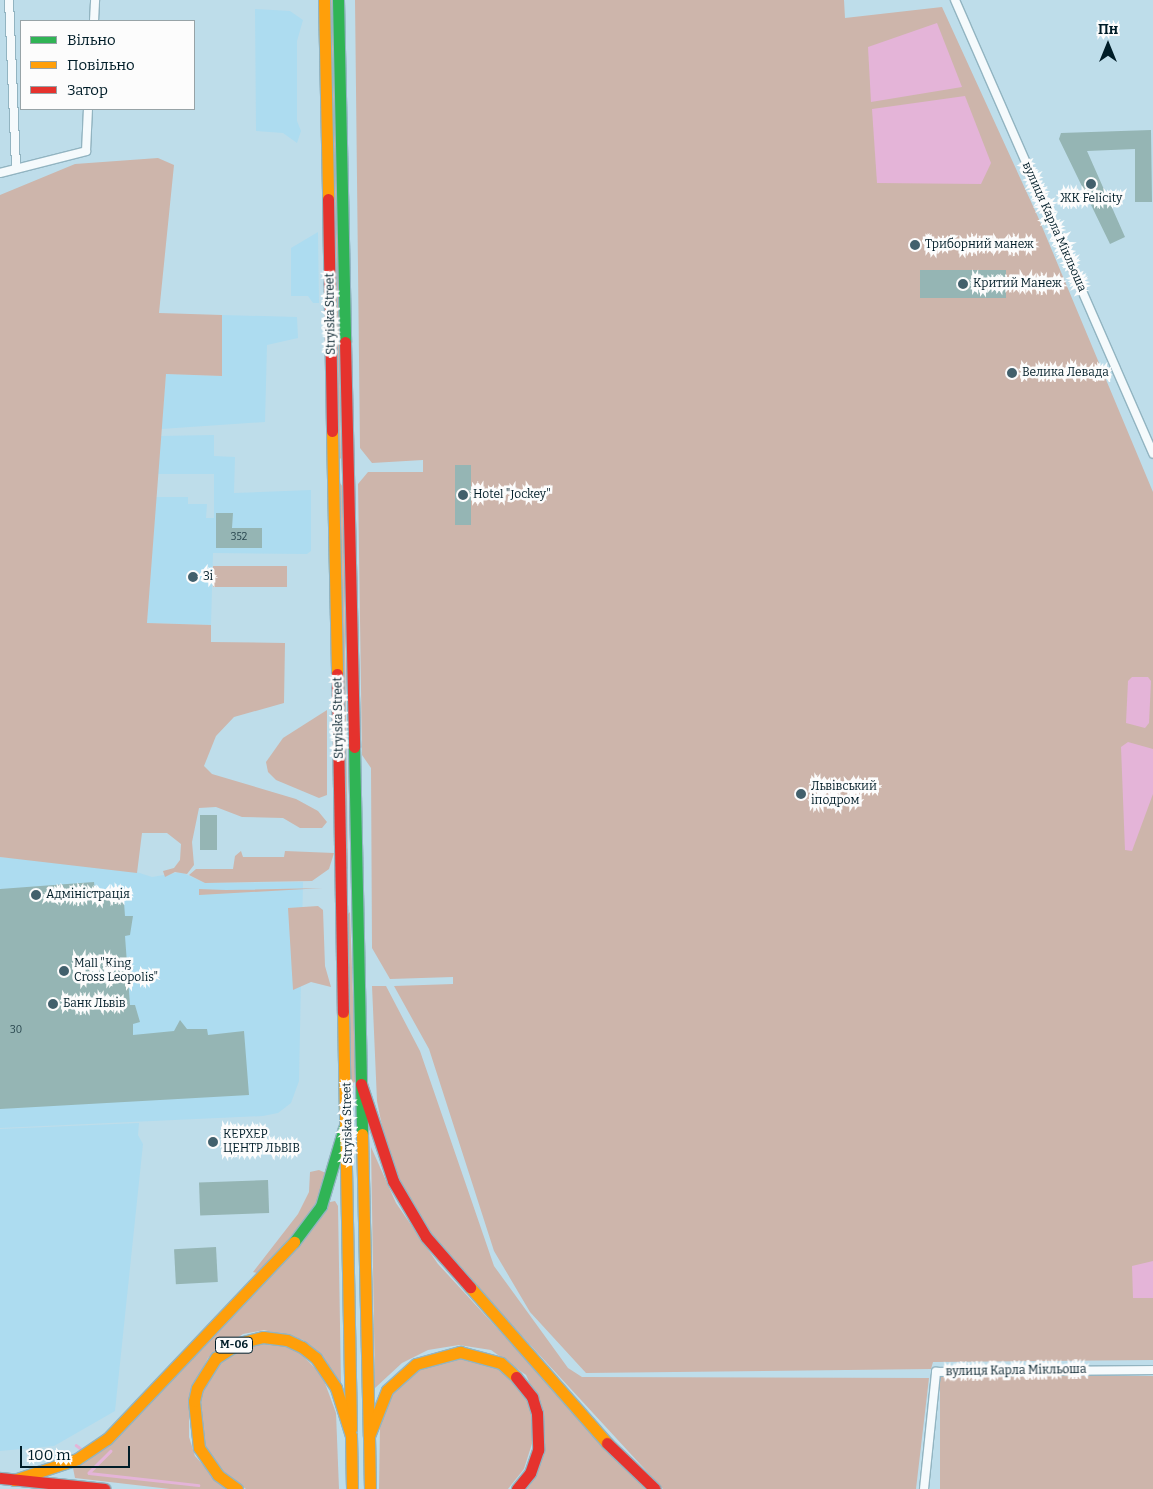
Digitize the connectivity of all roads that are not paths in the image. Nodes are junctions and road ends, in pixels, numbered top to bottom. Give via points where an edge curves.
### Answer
1 (8, 0) edge
2 (95, 0) edge
3 (324, 0) edge
4 (338, 0) edge
5 (955, 0) edge
6 (94, 20) edge
7 (88, 110) edge
8 (16, 167) junction
9 (0, 173) edge
10 (1153, 454) edge
11 (342, 888) junction
12 (356, 888) junction
13 (361, 1084) junction
14 (344, 1128) junction
15 (1153, 1370) edge
16 (352, 1436) junction
17 (369, 1436) junction
18 (0, 1478) edge
19 (14, 1480) junction
20 (104, 1489) edge
21 (237, 1489) edge
22 (352, 1489) edge
23 (370, 1489) edge
24 (518, 1489) edge
25 (654, 1489) edge
26 (924, 1489) edge

1 - 8 street
2 - 6 street
3 - 11 main road, Stryiska Street via 332,557
4 - 12 main road, Stryiska Street
5 - 10 street, вулиця Карла Мікльоша
7 - 8 street via 86,151
8 - 9 street
11 - 12 main road
11 - 14 main road, Stryiska Street
12 - 13 main road, Stryiska Street
13 - 17 main road, Stryiska Street
13 - 25 main road via 393,1181 426,1237 616,1453
14 - 16 main road, Stryiska Street
14 - 19 main road via 321,1206 285,1254 107,1439 71,1462
15 - 26 street, вулиця Карла Мікльоша via 936,1372
16 - 21 main road, М-06 via 336,1388 316,1358 302,1347 276,1338 239,1343 216,1358 206,1372 197,1388 193,1414 194,1432 207,1461
16 - 22 main road, М-06
17 - 23 main road, Stryiska Street
17 - 24 main road via 387,1390 416,1364 460,1352 488,1358 513,1373 523,1384 537,1413 538,1450 530,1473
18 - 19 main road
19 - 20 main road

